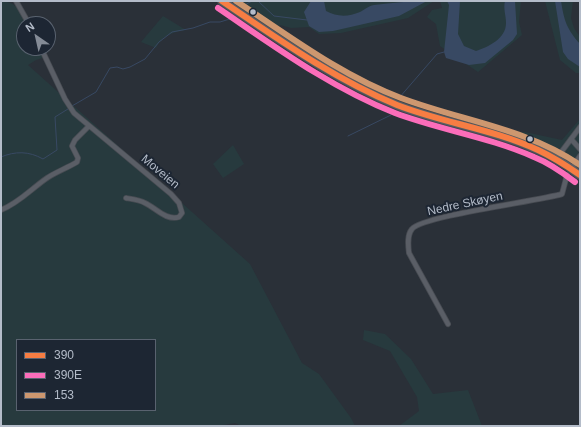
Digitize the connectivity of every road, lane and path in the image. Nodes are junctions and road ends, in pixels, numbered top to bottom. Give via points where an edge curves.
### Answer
1 (16, 1) edge
2 (222, 1) edge
3 (24, 16) edge
4 (45, 56) edge
5 (89, 126) junction
6 (580, 127) edge
7 (571, 139) junction
8 (580, 149) edge
9 (580, 156) edge
10 (556, 159) junction
11 (574, 165) dead end
12 (567, 175) dead end
13 (580, 175) edge
14 (126, 198) dead end
15 (1, 210) edge
16 (448, 324) dead end

1 - 3 street
2 - 10 highway via 318,64 371,94 421,113 518,141
4 - 5 street, Moveien via 65,99
5 - 14 street, Moveien via 171,194 180,203 182,213 179,217 172,217 156,212 145,202
5 - 15 street via 72,146 78,158 77,162 47,178 20,201
6 - 7 street
7 - 8 street
7 - 10 street
9 - 11 street
10 - 13 highway
12 - 16 street, Nedre Skøyen via 562,194 450,216 418,224 412,229 408,253

